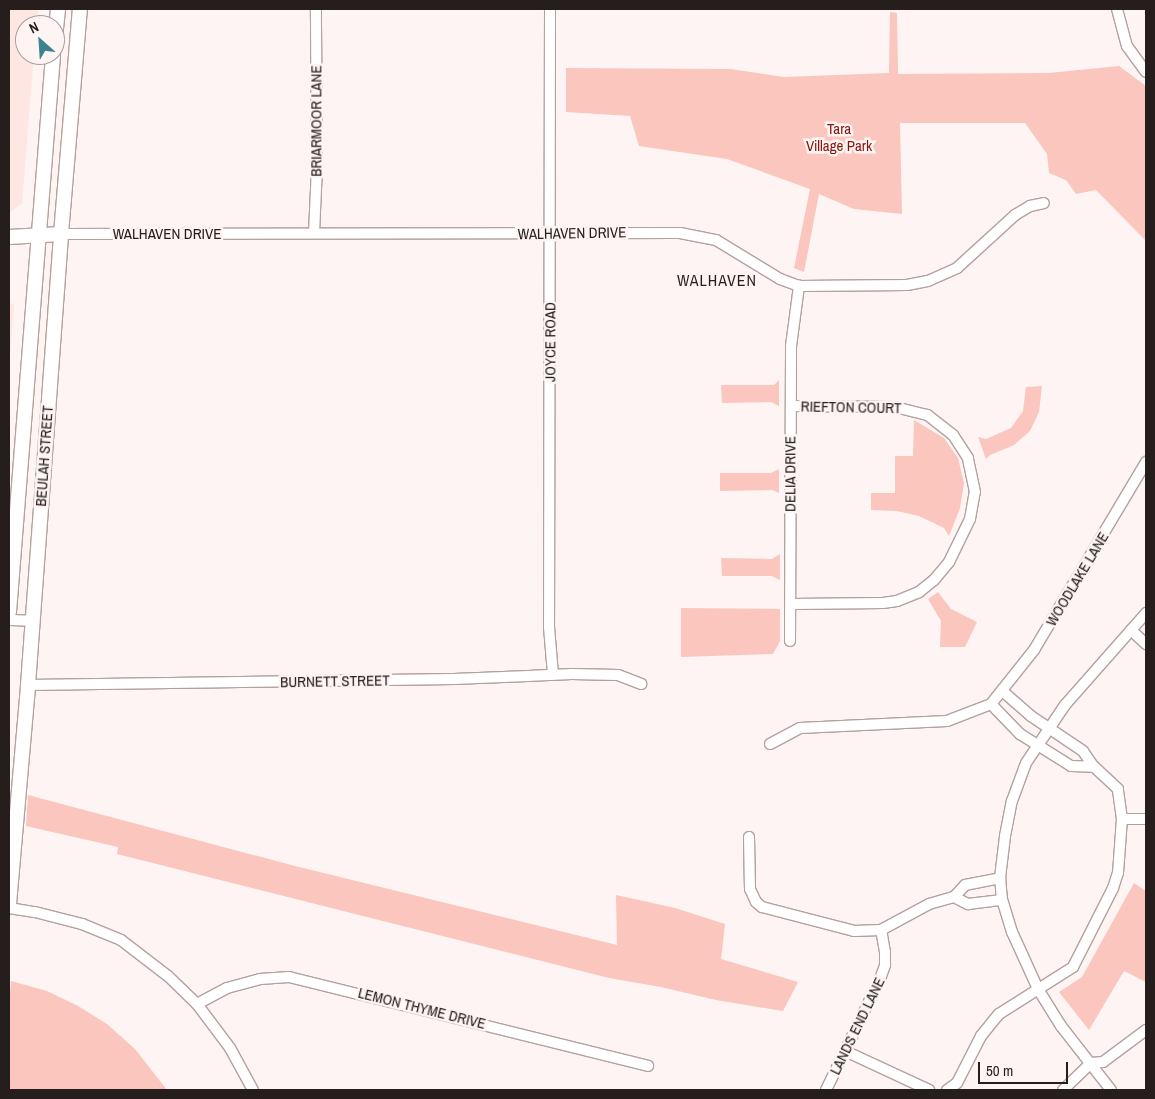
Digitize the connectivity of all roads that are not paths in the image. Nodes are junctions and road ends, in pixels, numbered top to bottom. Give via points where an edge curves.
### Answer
1 (80, 9) edge
2 (316, 9) edge
3 (550, 9) edge
4 (1116, 9) edge
5 (53, 65) edge
6 (1146, 72) edge
7 (1044, 203) dead end
8 (314, 233) junction
9 (551, 233) junction
10 (61, 234) junction
11 (38, 236) junction
12 (9, 238) edge
13 (799, 286) junction
14 (791, 406) junction
15 (1146, 462) edge
16 (791, 604) junction
17 (9, 612) edge
18 (1146, 613) edge
19 (9, 620) edge
20 (33, 622) junction
21 (1131, 630) junction
22 (790, 641) dead end
23 (1146, 644) edge
24 (553, 676) junction
25 (641, 684) dead end
26 (28, 685) junction
27 (1002, 691) junction
28 (991, 704) junction
29 (1051, 729) junction
30 (770, 744) dead end
31 (1039, 746) junction
32 (1094, 767) junction
33 (1122, 819) junction
34 (1146, 819) edge
35 (750, 837) dead end
36 (1000, 878) junction
37 (954, 898) junction
38 (1002, 900) junction
39 (9, 906) edge
40 (881, 930) junction
41 (1038, 989) junction
42 (197, 1004) junction
43 (1146, 1030) edge
44 (846, 1051) junction
45 (1091, 1064) junction
46 (648, 1066) dead end
47 (253, 1090) edge
48 (826, 1090) edge
49 (929, 1090) edge
50 (947, 1090) edge
51 (1063, 1090) edge
52 (1111, 1090) edge

1 - 10 main road, BEULAH STREET
2 - 8 street, BRIARMOOR LANE
3 - 9 street, JOYCE ROAD
4 - 6 street via 1127,46
5 - 11 main road, BEULAH STREET
7 - 13 street, WALHAVEN DRIVE via 1030,206 1015,215 967,261 948,274 928,281 908,285
8 - 9 street, WALHAVEN DRIVE
8 - 10 street, WALHAVEN DRIVE
9 - 13 street, WALHAVEN DRIVE via 680,233 702,236 727,245 780,279
9 - 24 street, JOYCE ROAD via 549,627
10 - 11 main road
10 - 20 main road, BEULAH STREET
11 - 12 main road
11 - 17 main road, BEULAH STREET
13 - 14 street, DELIA DRIVE via 791,346
14 - 16 street, DELIA DRIVE
14 - 16 street, RIEFTON COURT via 896,407 927,415 953,435 968,458 975,492 970,519 949,562 919,592 883,604
15 - 27 street, WOODLAKE LANE via 1034,650
16 - 22 street, DELIA DRIVE
18 - 21 street
19 - 20 street
20 - 26 main road, BEULAH STREET
21 - 23 street
21 - 29 street via 1065,705
24 - 25 street, BURNETT STREET via 618,675
24 - 26 street, BURNETT STREET
26 - 39 main road, BEULAH STREET
27 - 28 street, WOODLAKE LANE
27 - 29 street
28 - 30 street, WOODLAKE LANE via 947,721 800,728
28 - 31 street via 1020,734
29 - 31 street
29 - 32 street via 1083,751
31 - 32 street via 1071,766
31 - 36 street via 1026,763 1012,801
32 - 33 street via 1118,789
33 - 34 street
33 - 41 street via 1118,873 1113,888 1073,967
35 - 40 street via 750,889 762,907 854,931
36 - 37 street via 965,885
36 - 38 street
37 - 38 street via 968,904
37 - 40 street via 929,904
38 - 41 street via 1015,940
39 - 42 street via 82,924 121,940 168,976
40 - 44 street, LANDS END LANE via 885,965
41 - 45 street via 1050,1011
41 - 50 street via 1008,1007 987,1028 957,1083
42 - 46 street, LEMON THYME DRIVE via 227,988 260,979 289,977
42 - 47 street via 230,1048
43 - 45 street via 1103,1062
44 - 48 street, LANDS END LANE
44 - 49 street
45 - 51 street
45 - 52 street

